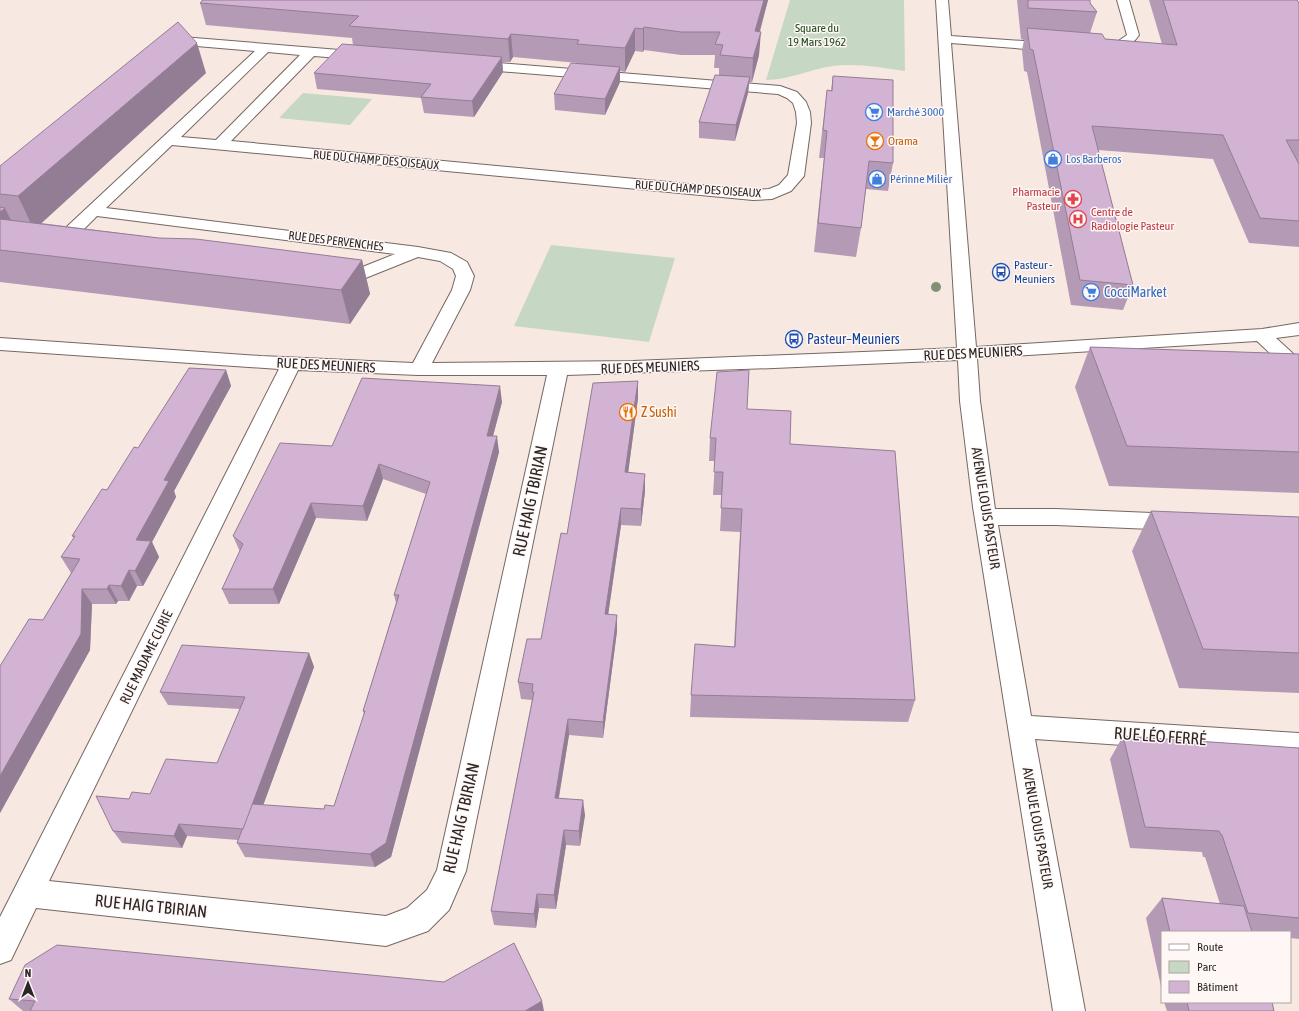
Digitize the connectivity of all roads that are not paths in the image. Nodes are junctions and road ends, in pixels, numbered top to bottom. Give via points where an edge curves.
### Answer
1 (942, 0) edge
2 (1123, 0) edge
3 (946, 40) junction
4 (1062, 47) edge
5 (265, 48) junction
6 (1086, 49) edge
7 (311, 51) junction
8 (154, 52) edge
9 (378, 57) edge
10 (463, 64) edge
11 (170, 140) junction
12 (219, 145) junction
13 (93, 211) junction
14 (0, 232) edge
15 (63, 240) junction
16 (86, 243) edge
17 (418, 252) junction
18 (319, 272) edge
19 (1299, 329) edge
20 (1262, 335) junction
21 (0, 344) edge
22 (967, 354) junction
23 (291, 364) junction
24 (419, 369) junction
25 (558, 370) junction
26 (1299, 370) edge
27 (987, 517) junction
28 (1197, 522) edge
29 (1020, 727) junction
30 (1299, 745) edge
31 (29, 893) junction
32 (0, 949) edge
33 (1069, 1011) edge

1 - 3 street, AVENUE LOUIS PASTEUR
2 - 6 street via 1133,35 1126,44 1115,49
3 - 4 street
3 - 22 street, AVENUE LOUIS PASTEUR
5 - 7 street
5 - 8 street via 170,40
5 - 11 street
7 - 9 street
7 - 12 street
10 - 12 street, RUE DU CHAMP DES OISEAUX via 780,90 792,95 799,102 803,112 804,123 796,176 785,188 772,194 752,195
11 - 12 street, RUE DU CHAMP DES OISEAUX
11 - 13 street
13 - 15 street
13 - 17 street, RUE DES PERVENCHES
14 - 15 street
15 - 16 street
17 - 18 street via 357,275
17 - 24 street, RUE DES PERVENCHES via 445,257 461,266 465,276 461,290
19 - 20 street, RUE DES MEUNIERS
20 - 22 street, RUE DES MEUNIERS
20 - 26 street
21 - 23 street, RUE DES MEUNIERS
22 - 25 street, RUE DES MEUNIERS
22 - 27 street, AVENUE LOUIS PASTEUR via 970,401
23 - 24 street, RUE DES MEUNIERS
23 - 31 street, RUE MADAME CURIE
24 - 25 street, RUE DES MEUNIERS
25 - 31 street, RUE HAIG TBIRIAN via 451,871 438,900 417,920 386,931
27 - 28 street
27 - 29 street, AVENUE LOUIS PASTEUR
29 - 30 street, RUE LÉO FERRÉ
29 - 33 street, AVENUE LOUIS PASTEUR
31 - 32 street, RUE MADAME CURIE

